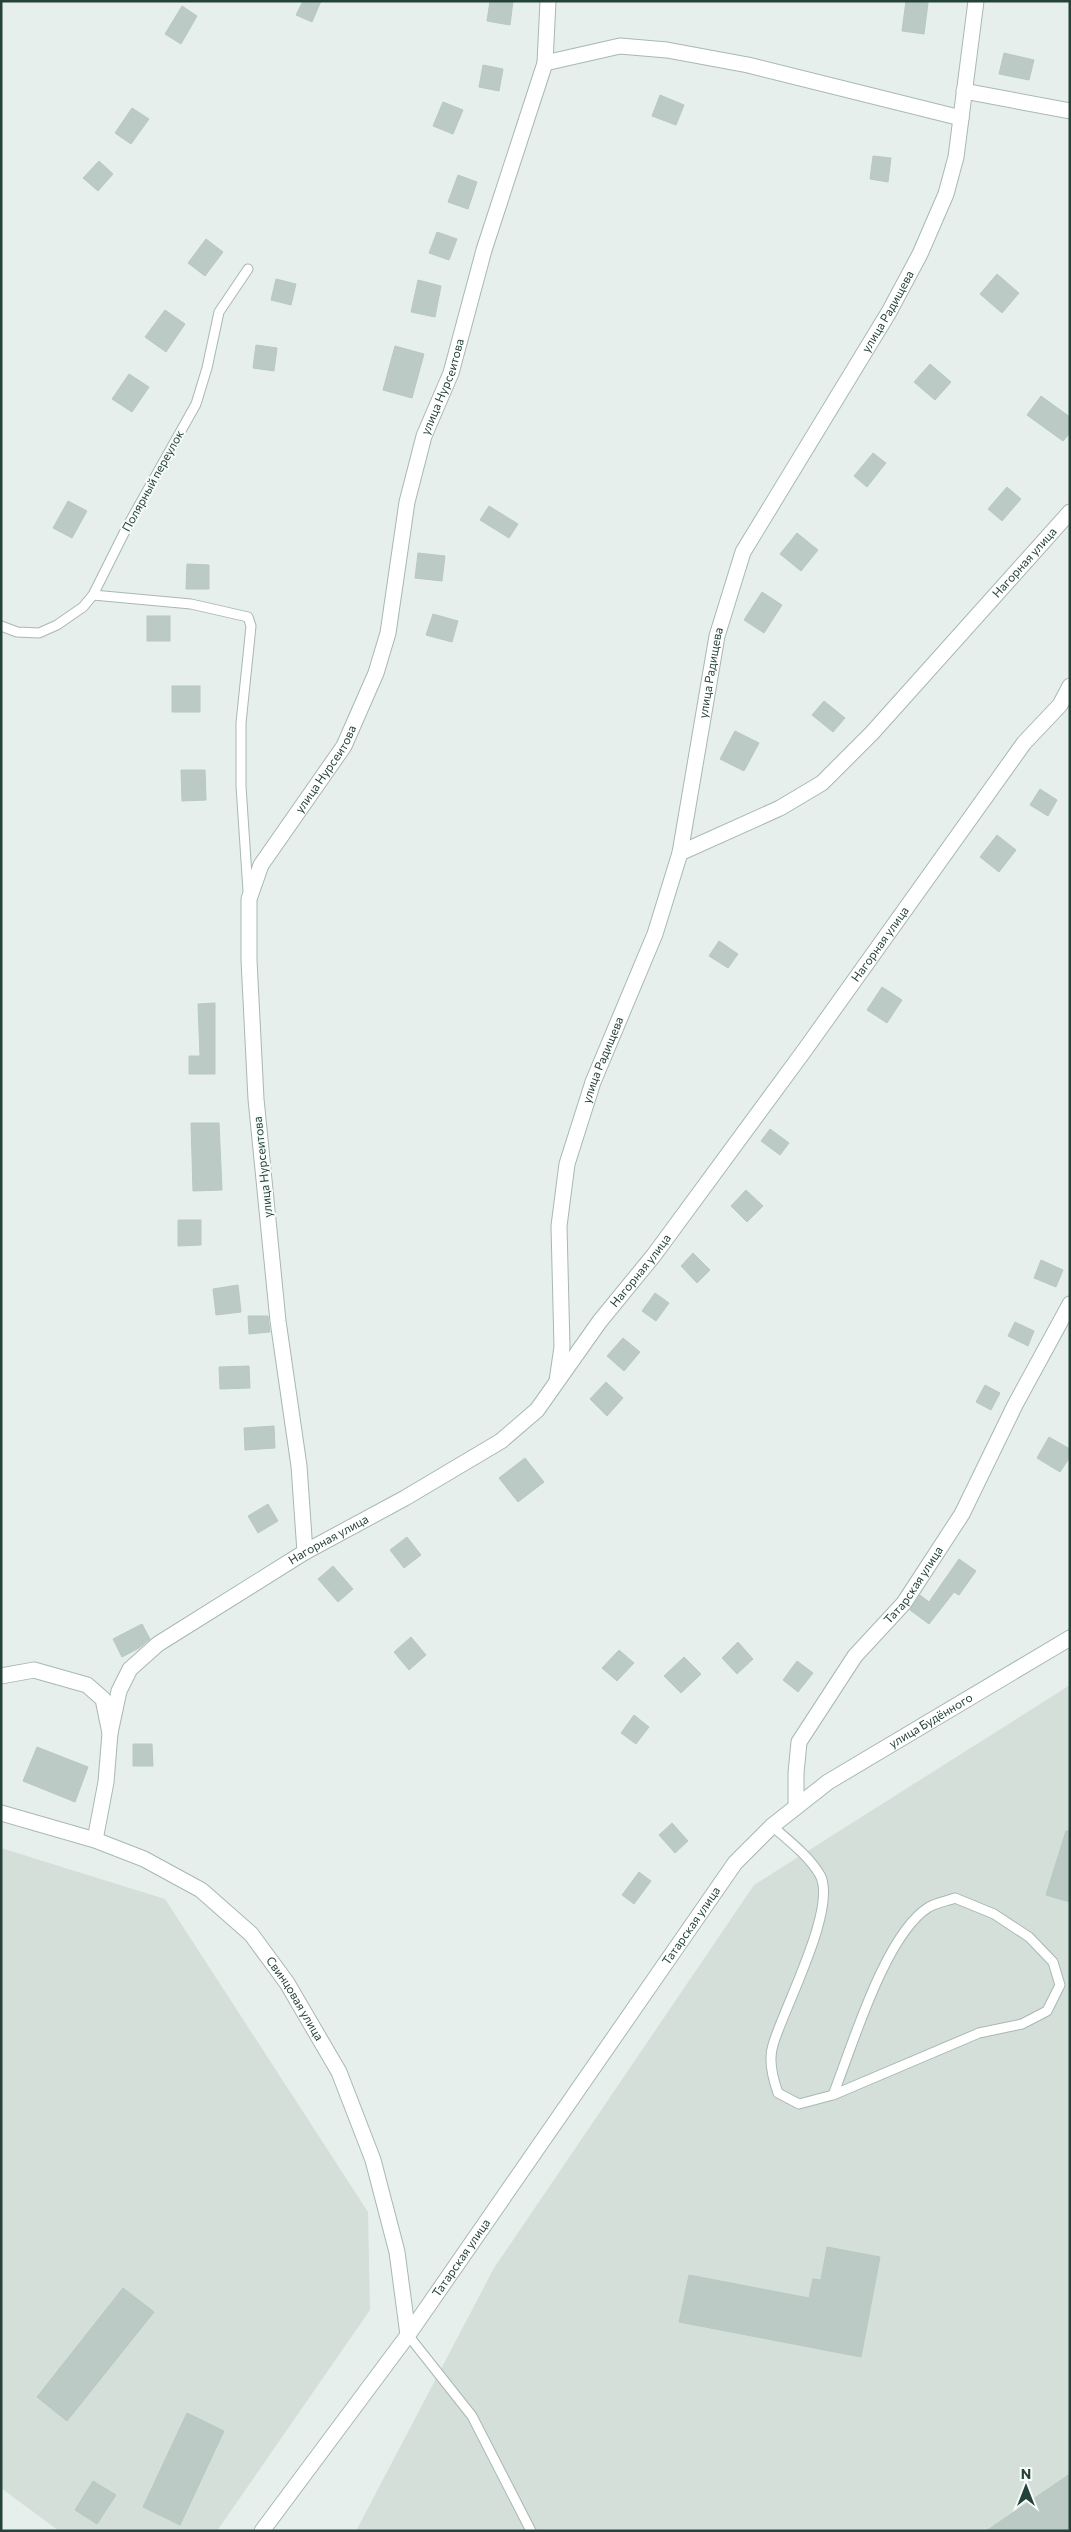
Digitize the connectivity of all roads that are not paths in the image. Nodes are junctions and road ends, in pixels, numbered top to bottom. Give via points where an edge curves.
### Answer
1 (548, 1) edge
2 (976, 1) edge
3 (545, 63) junction
4 (964, 91) junction
5 (1070, 111) edge
6 (961, 118) junction
7 (248, 269) dead end
8 (1070, 512) edge
9 (94, 595) junction
10 (1, 626) edge
11 (1070, 686) edge
12 (680, 853) junction
13 (249, 898) junction
14 (1070, 1304) edge
15 (557, 1381) junction
16 (304, 1552) junction
17 (1070, 1638) edge
18 (1, 1676) edge
19 (110, 1734) junction
20 (796, 1807) junction
21 (1, 1813) edge
22 (772, 1826) junction
23 (95, 1840) junction
24 (833, 2095) junction
25 (408, 2335) junction
26 (262, 2531) edge
27 (531, 2531) edge

1 - 3 street, улица Нурсеитова
2 - 4 street, улица Радищева
3 - 6 street via 620,46 667,50 748,64
3 - 13 street, улица Нурсеитова via 484,250 451,373 424,436 407,502 388,633 376,673 344,746 262,865
4 - 5 street
4 - 6 street, улица Радищева
6 - 12 street, улица Радищева via 946,194 920,254 866,350 743,552 717,636
7 - 9 lane, Полярный переулок via 219,312 196,404 127,527
8 - 12 street, Нагорная улица via 872,733 822,783 780,808
9 - 10 lane, Полярный переулок via 77,612 39,633 17,632
9 - 13 lane via 191,604 248,617 251,626 241,723 241,786
11 - 15 street, Нагорная улица via 1060,705 1024,743 804,1051
12 - 15 street, улица Радищева via 655,934 593,1082 567,1164 559,1226 562,1348
13 - 16 street, улица Нурсеитова via 256,1099 278,1320 299,1466
14 - 20 street, Татарская улица via 1015,1405 962,1514 904,1603 855,1656 799,1742
15 - 16 street, Нагорная улица via 537,1410 501,1441 406,1498
16 - 19 street, Нагорная улица via 158,1644 130,1669 119,1691
17 - 20 street, улица Будённого via 828,1782
18 - 19 street via 34,1670 87,1685 103,1699
19 - 23 street via 106,1782
20 - 22 street, Татарская улица
21 - 23 street, Свинцовая улица
22 - 24 lane via 798,1849 820,1876 824,1898 818,1925 772,2046 772,2074 778,2094 799,2104
22 - 25 street, Татарская улица via 735,1863
23 - 25 street, Свинцовая улица via 144,1859 201,1890 251,1934 287,1983 339,2072 373,2160 397,2252
24 - 24 lane via 866,2005 884,1967 904,1932 929,1907 954,1898 994,1914 1029,1937 1053,1962 1060,1985 1047,2012 1022,2024 979,2033
25 - 26 street, Татарская улица
25 - 27 lane via 472,2416

